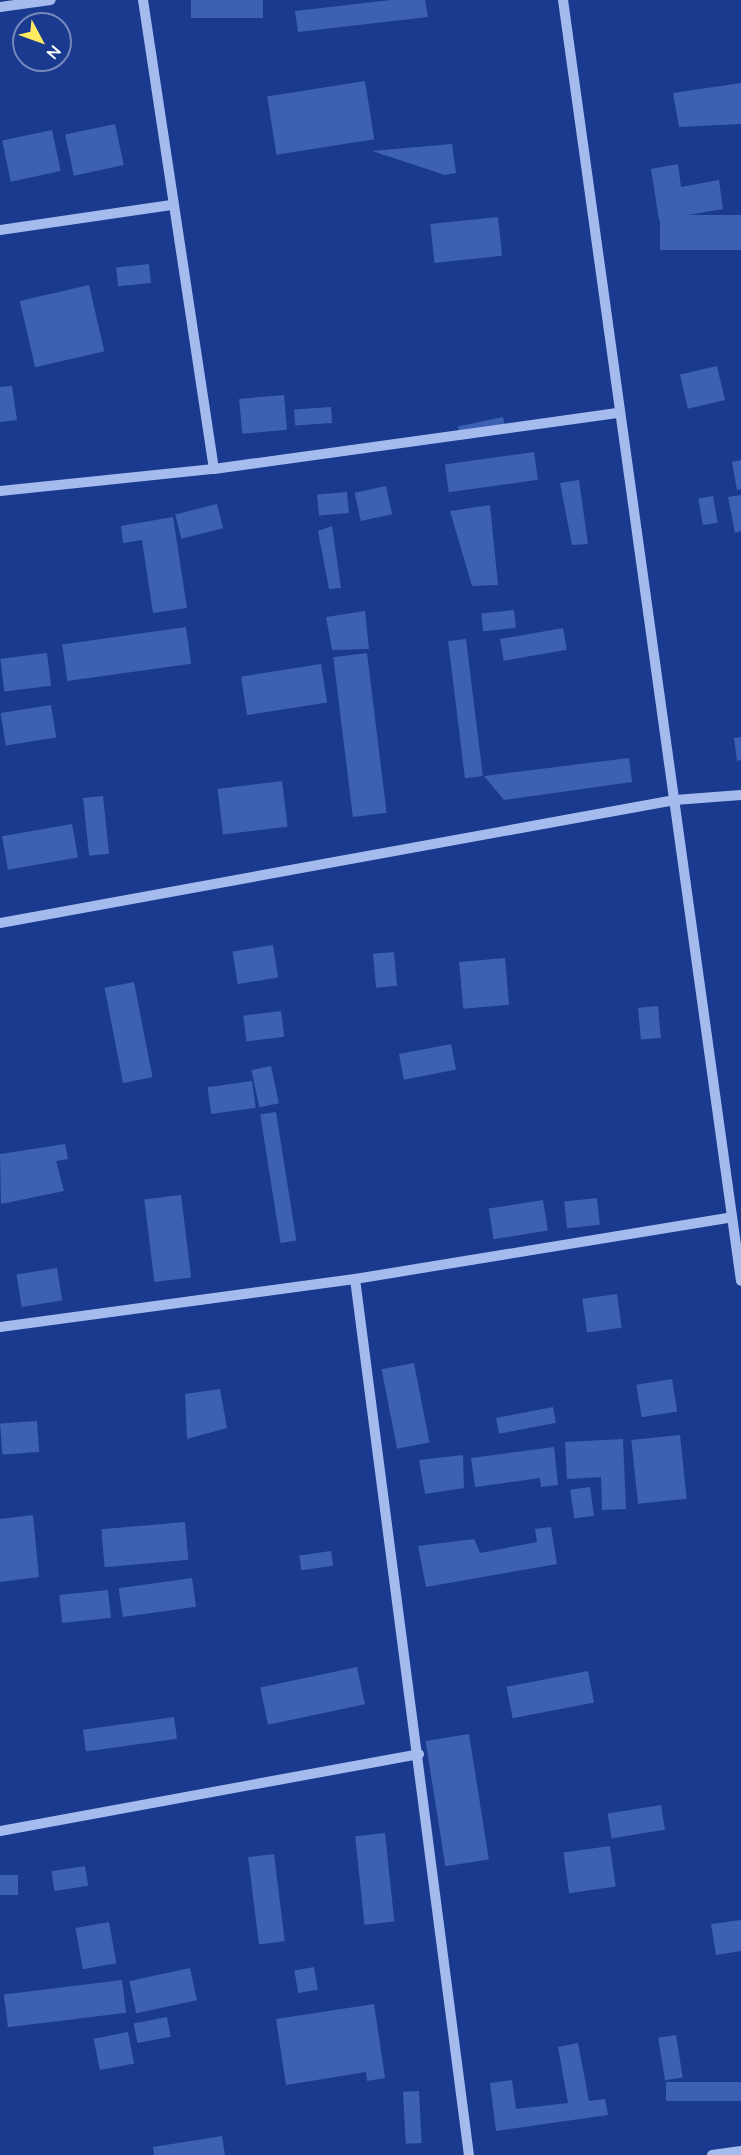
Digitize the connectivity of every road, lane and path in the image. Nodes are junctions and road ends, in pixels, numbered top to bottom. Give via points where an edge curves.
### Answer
1 (51, 0) edge
2 (143, 0) edge
3 (563, 0) edge
4 (0, 7) edge
5 (171, 205) junction
6 (0, 230) edge
7 (619, 413) junction
8 (214, 469) junction
9 (0, 491) edge
10 (741, 795) edge
11 (675, 800) junction
12 (0, 923) edge
13 (732, 1218) junction
14 (355, 1279) junction
15 (741, 1281) edge
16 (0, 1327) edge
17 (419, 1754) junction
18 (0, 1832) edge
19 (741, 2151) edge
20 (469, 2155) edge
21 (712, 2155) edge

1 - 4 street
2 - 5 street
3 - 7 street
5 - 6 street
5 - 8 street
7 - 8 street
7 - 11 street
8 - 9 street
10 - 11 street
11 - 12 street
11 - 13 street
13 - 14 street
13 - 15 street
14 - 16 street
14 - 17 street
17 - 18 street
17 - 20 street
19 - 21 street

